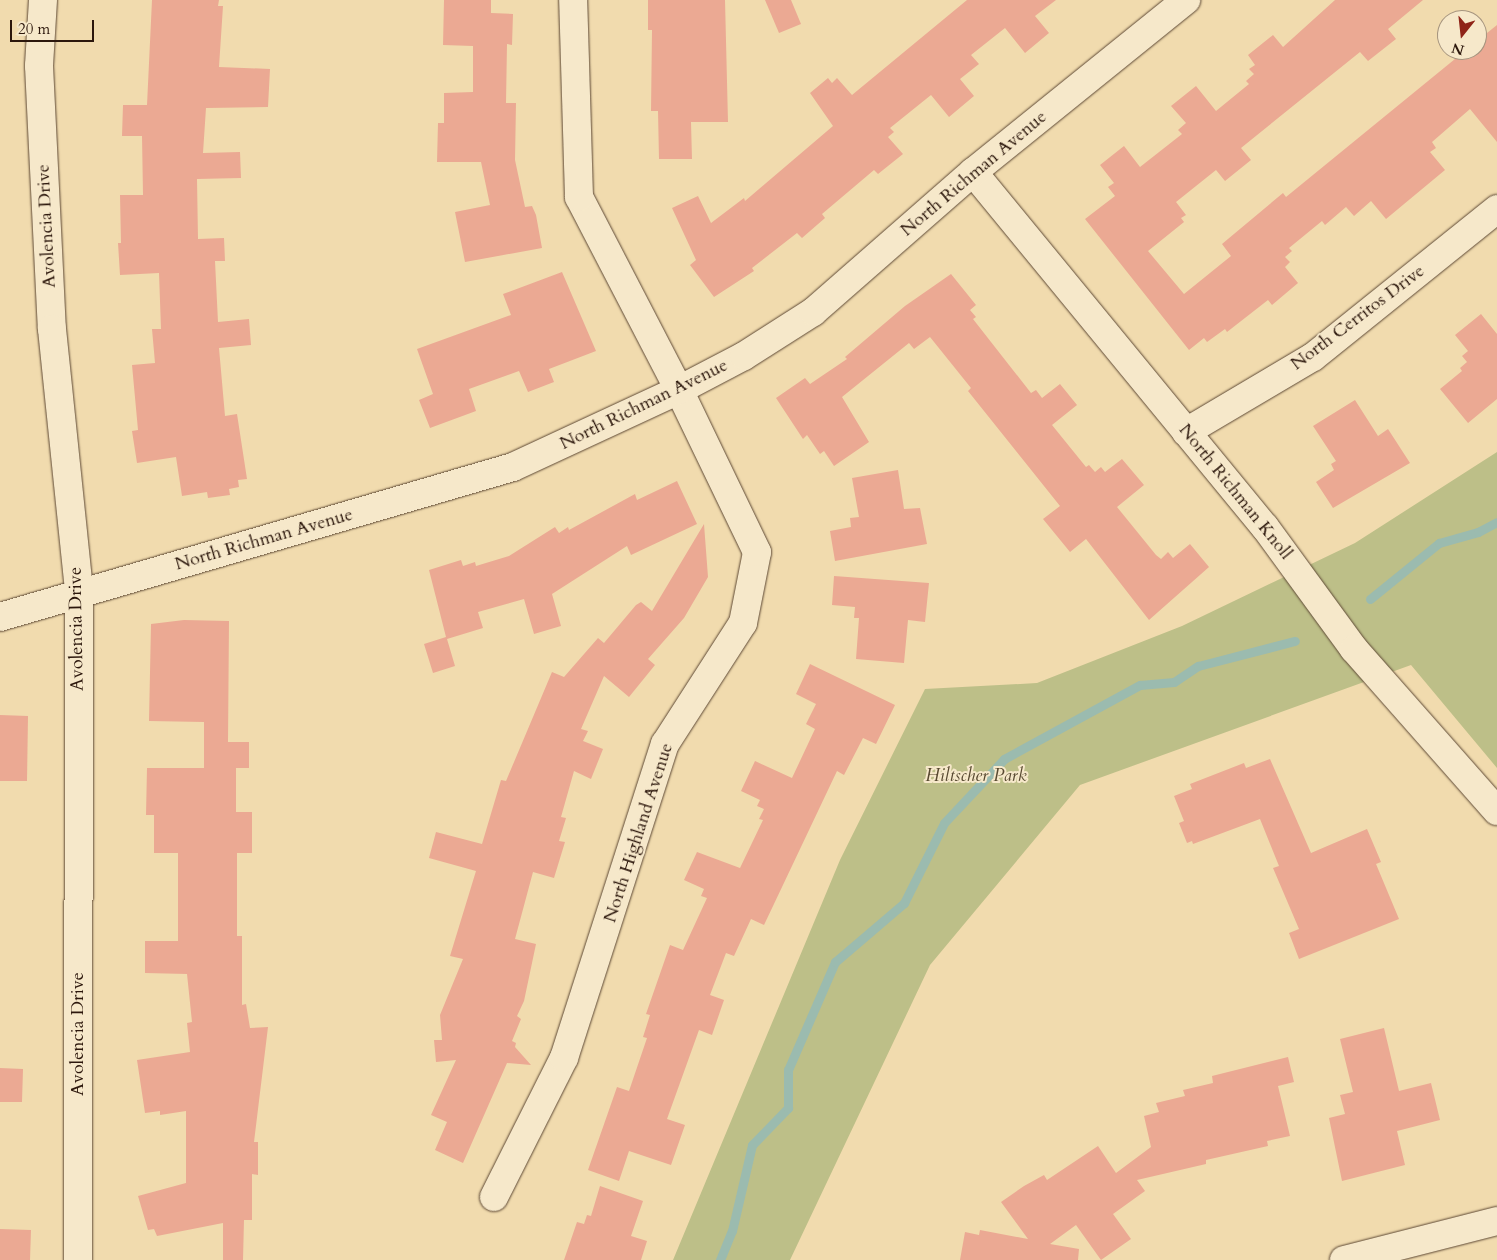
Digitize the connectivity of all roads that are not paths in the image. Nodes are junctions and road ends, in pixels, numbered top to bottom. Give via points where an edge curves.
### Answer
1 (43, 0) edge
2 (573, 0) edge
3 (1186, 0) edge
4 (973, 172) junction
5 (1497, 209) edge
6 (679, 390) junction
7 (1186, 432) junction
8 (79, 592) junction
9 (0, 617) edge
10 (1497, 811) edge
11 (494, 1197) dead end
12 (1497, 1221) edge
13 (78, 1260) edge
14 (1344, 1260) edge

1 - 8 street, Avolencia Drive via 39,66 52,330
2 - 6 street, North Highland Avenue via 579,197
3 - 4 street, North Richman Avenue
4 - 6 street, North Richman Avenue via 812,312 744,356
4 - 7 street, North Richman Knoll
5 - 7 street, North Cerritos Drive via 1313,357
6 - 8 street, North Richman Avenue via 513,467
6 - 11 street, North Highland Avenue via 757,552 743,623 665,744 564,1058
7 - 10 street, North Richman Knoll via 1265,527 1354,648
8 - 9 street, North Richman Avenue
8 - 13 street, Avolencia Drive
12 - 14 street

